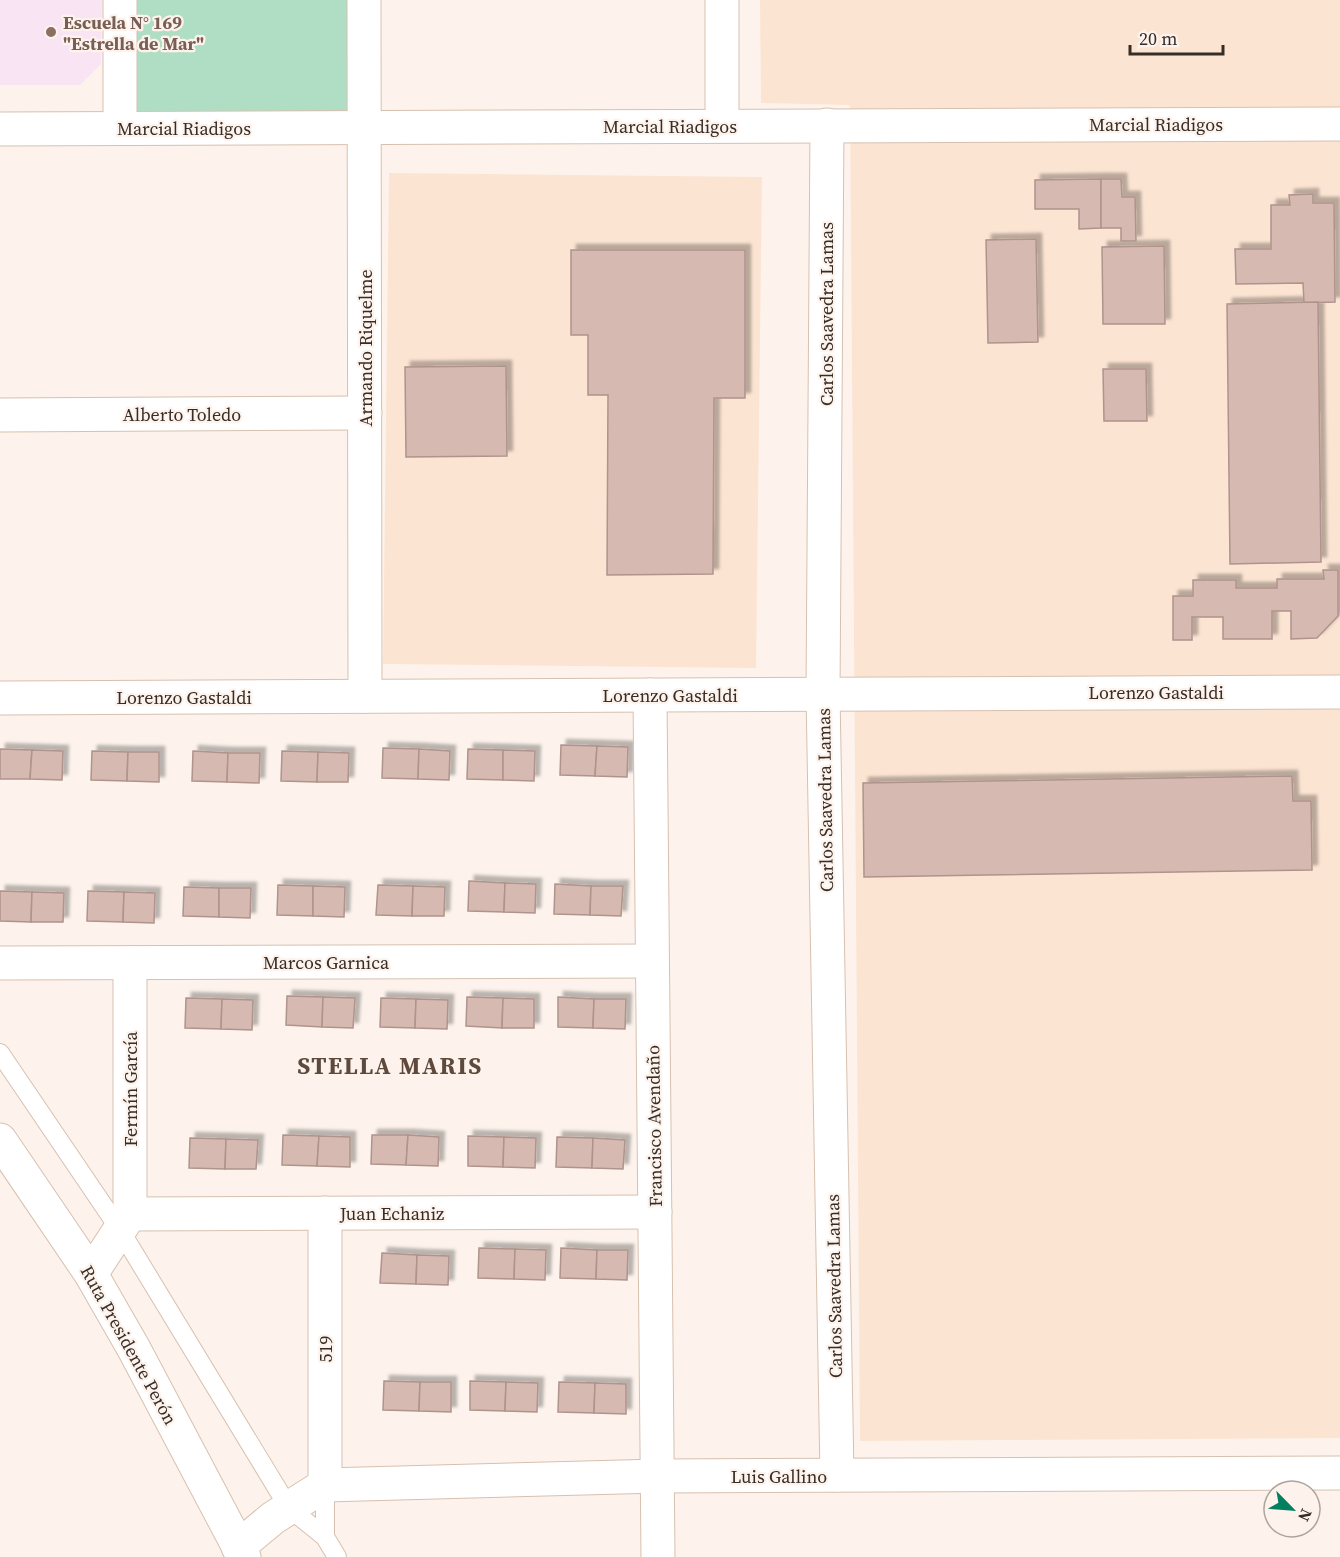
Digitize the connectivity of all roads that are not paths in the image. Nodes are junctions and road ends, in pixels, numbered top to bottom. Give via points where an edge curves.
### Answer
1 (120, 0) edge
2 (364, 0) edge
3 (722, 0) edge
4 (1340, 123) edge
5 (827, 125) junction
6 (722, 126) junction
7 (365, 127) junction
8 (120, 128) junction
9 (0, 129) edge
10 (365, 413) junction
11 (0, 415) edge
12 (1340, 692) edge
13 (823, 694) junction
14 (650, 695) junction
15 (365, 696) junction
16 (0, 698) edge
17 (652, 961) junction
18 (0, 963) edge
19 (130, 963) junction
20 (0, 1053) edge
21 (0, 1140) edge
22 (655, 1212) junction
23 (325, 1213) junction
24 (125, 1222) junction
25 (91, 1274) junction
26 (1340, 1473) edge
27 (837, 1475) junction
28 (659, 1476) junction
29 (326, 1485) junction
30 (289, 1508) junction
31 (325, 1537) junction
32 (241, 1552) edge
33 (337, 1557) edge
34 (658, 1557) edge

1 - 8 street
2 - 7 street, Armando Riquelme
3 - 6 street
4 - 5 street, Marcial Riadigos
5 - 6 street, Marcial Riadigos
5 - 13 street, Carlos Saavedra Lamas
6 - 7 street, Marcial Riadigos
7 - 8 street, Marcial Riadigos
7 - 10 street, Armando Riquelme
8 - 9 street, Marcial Riadigos
10 - 11 street, Alberto Toledo
10 - 15 street, Armando Riquelme
12 - 13 street, Lorenzo Gastaldi
13 - 14 street, Lorenzo Gastaldi
13 - 27 street, Carlos Saavedra Lamas
14 - 15 street, Lorenzo Gastaldi
14 - 17 street, Francisco Avendaño
15 - 16 street, Lorenzo Gastaldi
17 - 19 street, Marcos Garnica
17 - 22 street, Francisco Avendaño
18 - 19 street, Marcos Garnica
19 - 24 street, Fermín García
20 - 24 lane
21 - 25 street, Ruta Presidente Perón
22 - 23 street, Juan Echaniz
22 - 28 street, Francisco Avendaño
23 - 24 street, Juan Echaniz
23 - 29 street, 519
24 - 25 street
24 - 30 lane
25 - 32 street, Ruta Presidente Perón
26 - 27 street, Luis Gallino
27 - 28 street, Luis Gallino
28 - 29 street, Luis Gallino
28 - 34 street, Francisco Avendaño
29 - 30 street
29 - 31 lane
30 - 31 lane
30 - 32 street via 273,1518
31 - 33 lane

